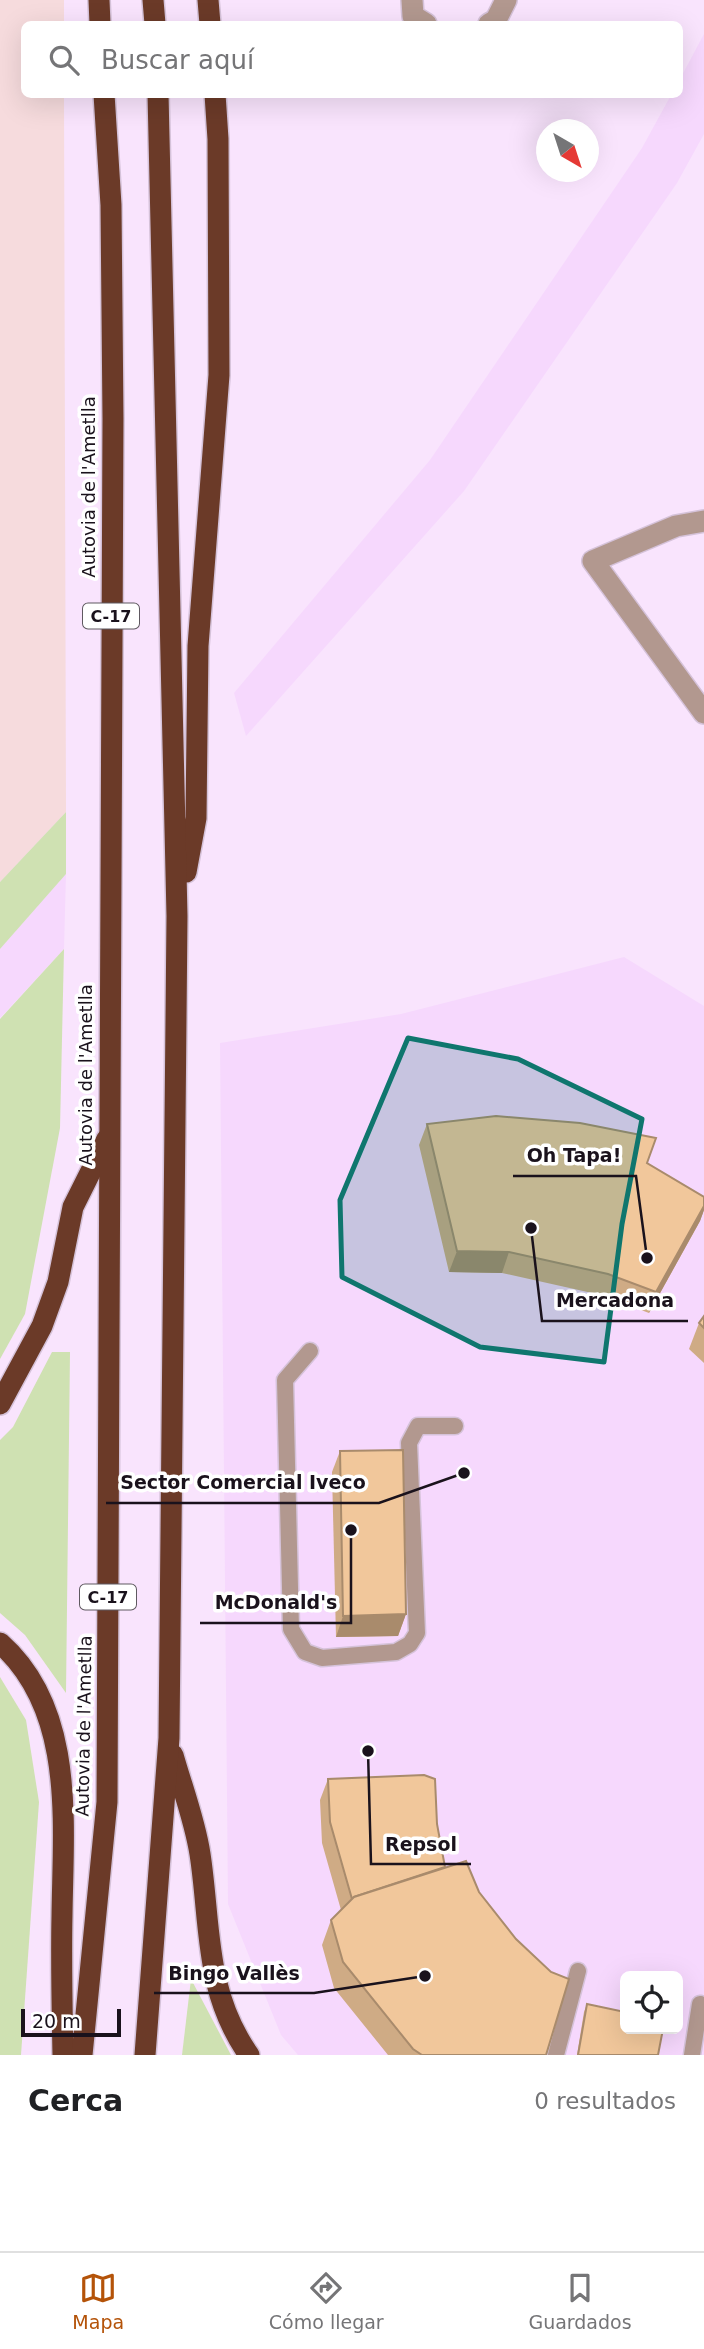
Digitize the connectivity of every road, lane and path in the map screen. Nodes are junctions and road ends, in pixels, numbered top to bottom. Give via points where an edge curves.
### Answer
1 (99, 0) edge
2 (153, 0) edge
3 (208, 0) edge
4 (412, 0) edge
5 (506, 0) edge
6 (100, 21) edge
7 (155, 21) edge
8 (210, 21) edge
9 (421, 21) edge
10 (494, 21) edge
11 (104, 98) edge
12 (158, 98) edge
13 (215, 98) edge
14 (704, 521) edge
15 (704, 713) edge
16 (177, 916) junction
17 (108, 1138) junction
18 (310, 1351) dead end
19 (0, 1404) edge
20 (455, 1426) dead end
21 (0, 1643) edge
22 (169, 1738) junction
23 (578, 1972) dead end
24 (699, 2004) dead end
25 (63, 2055) edge
26 (82, 2055) edge
27 (145, 2055) edge
28 (249, 2055) edge
29 (556, 2055) edge
30 (692, 2055) edge

1 - 6 highway
2 - 7 highway
3 - 8 highway
4 - 9 street via 413,16
5 - 10 street
11 - 17 highway, Autovia de l'Ametlla / C-17 via 111,205 113,404
12 - 16 highway
13 - 16 highway via 219,375 198,646 196,818
14 - 15 street via 676,526 593,561
16 - 22 highway
17 - 19 highway via 73,1207 58,1282 43,1326
17 - 26 highway, Autovia de l'Ametlla / C-17 via 107,1802
18 - 20 lane via 285,1380 292,1629 305,1652 322,1658 396,1652 410,1644 417,1633 409,1443 418,1426
21 - 25 highway via 27,1674 45,1708 61,1778
22 - 27 highway
22 - 28 highway via 200,1852 213,1978 223,2009
23 - 29 lane
24 - 30 lane

